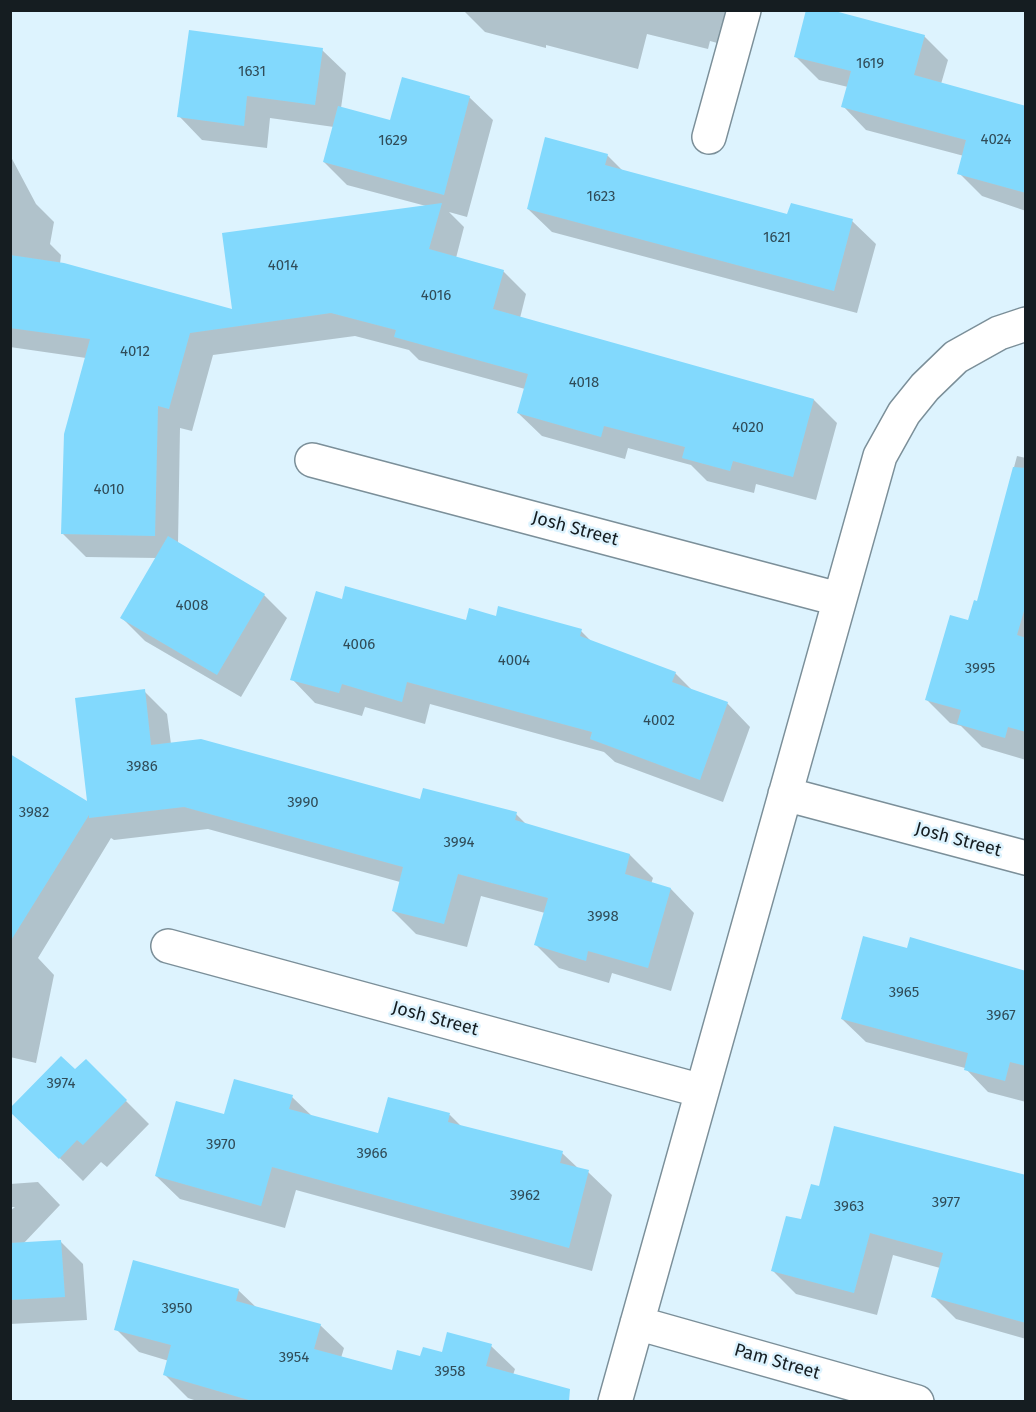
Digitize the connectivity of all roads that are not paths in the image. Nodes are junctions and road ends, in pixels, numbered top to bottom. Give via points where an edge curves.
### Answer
1 (744, 10) edge
2 (709, 137) dead end
3 (1026, 324) edge
4 (312, 460) dead end
5 (838, 599) junction
6 (785, 794) junction
7 (1026, 858) edge
8 (168, 946) dead end
9 (702, 1091) junction
10 (637, 1323) junction
11 (615, 1401) edge
12 (917, 1401) edge

1 - 2 street
3 - 5 street via 999,333 956,357 904,413 880,456
4 - 5 street, Josh Street
5 - 6 street
6 - 7 street, Josh Street
6 - 9 street
8 - 9 street, Josh Street
9 - 10 street
10 - 11 street
10 - 12 street, Pam Street

